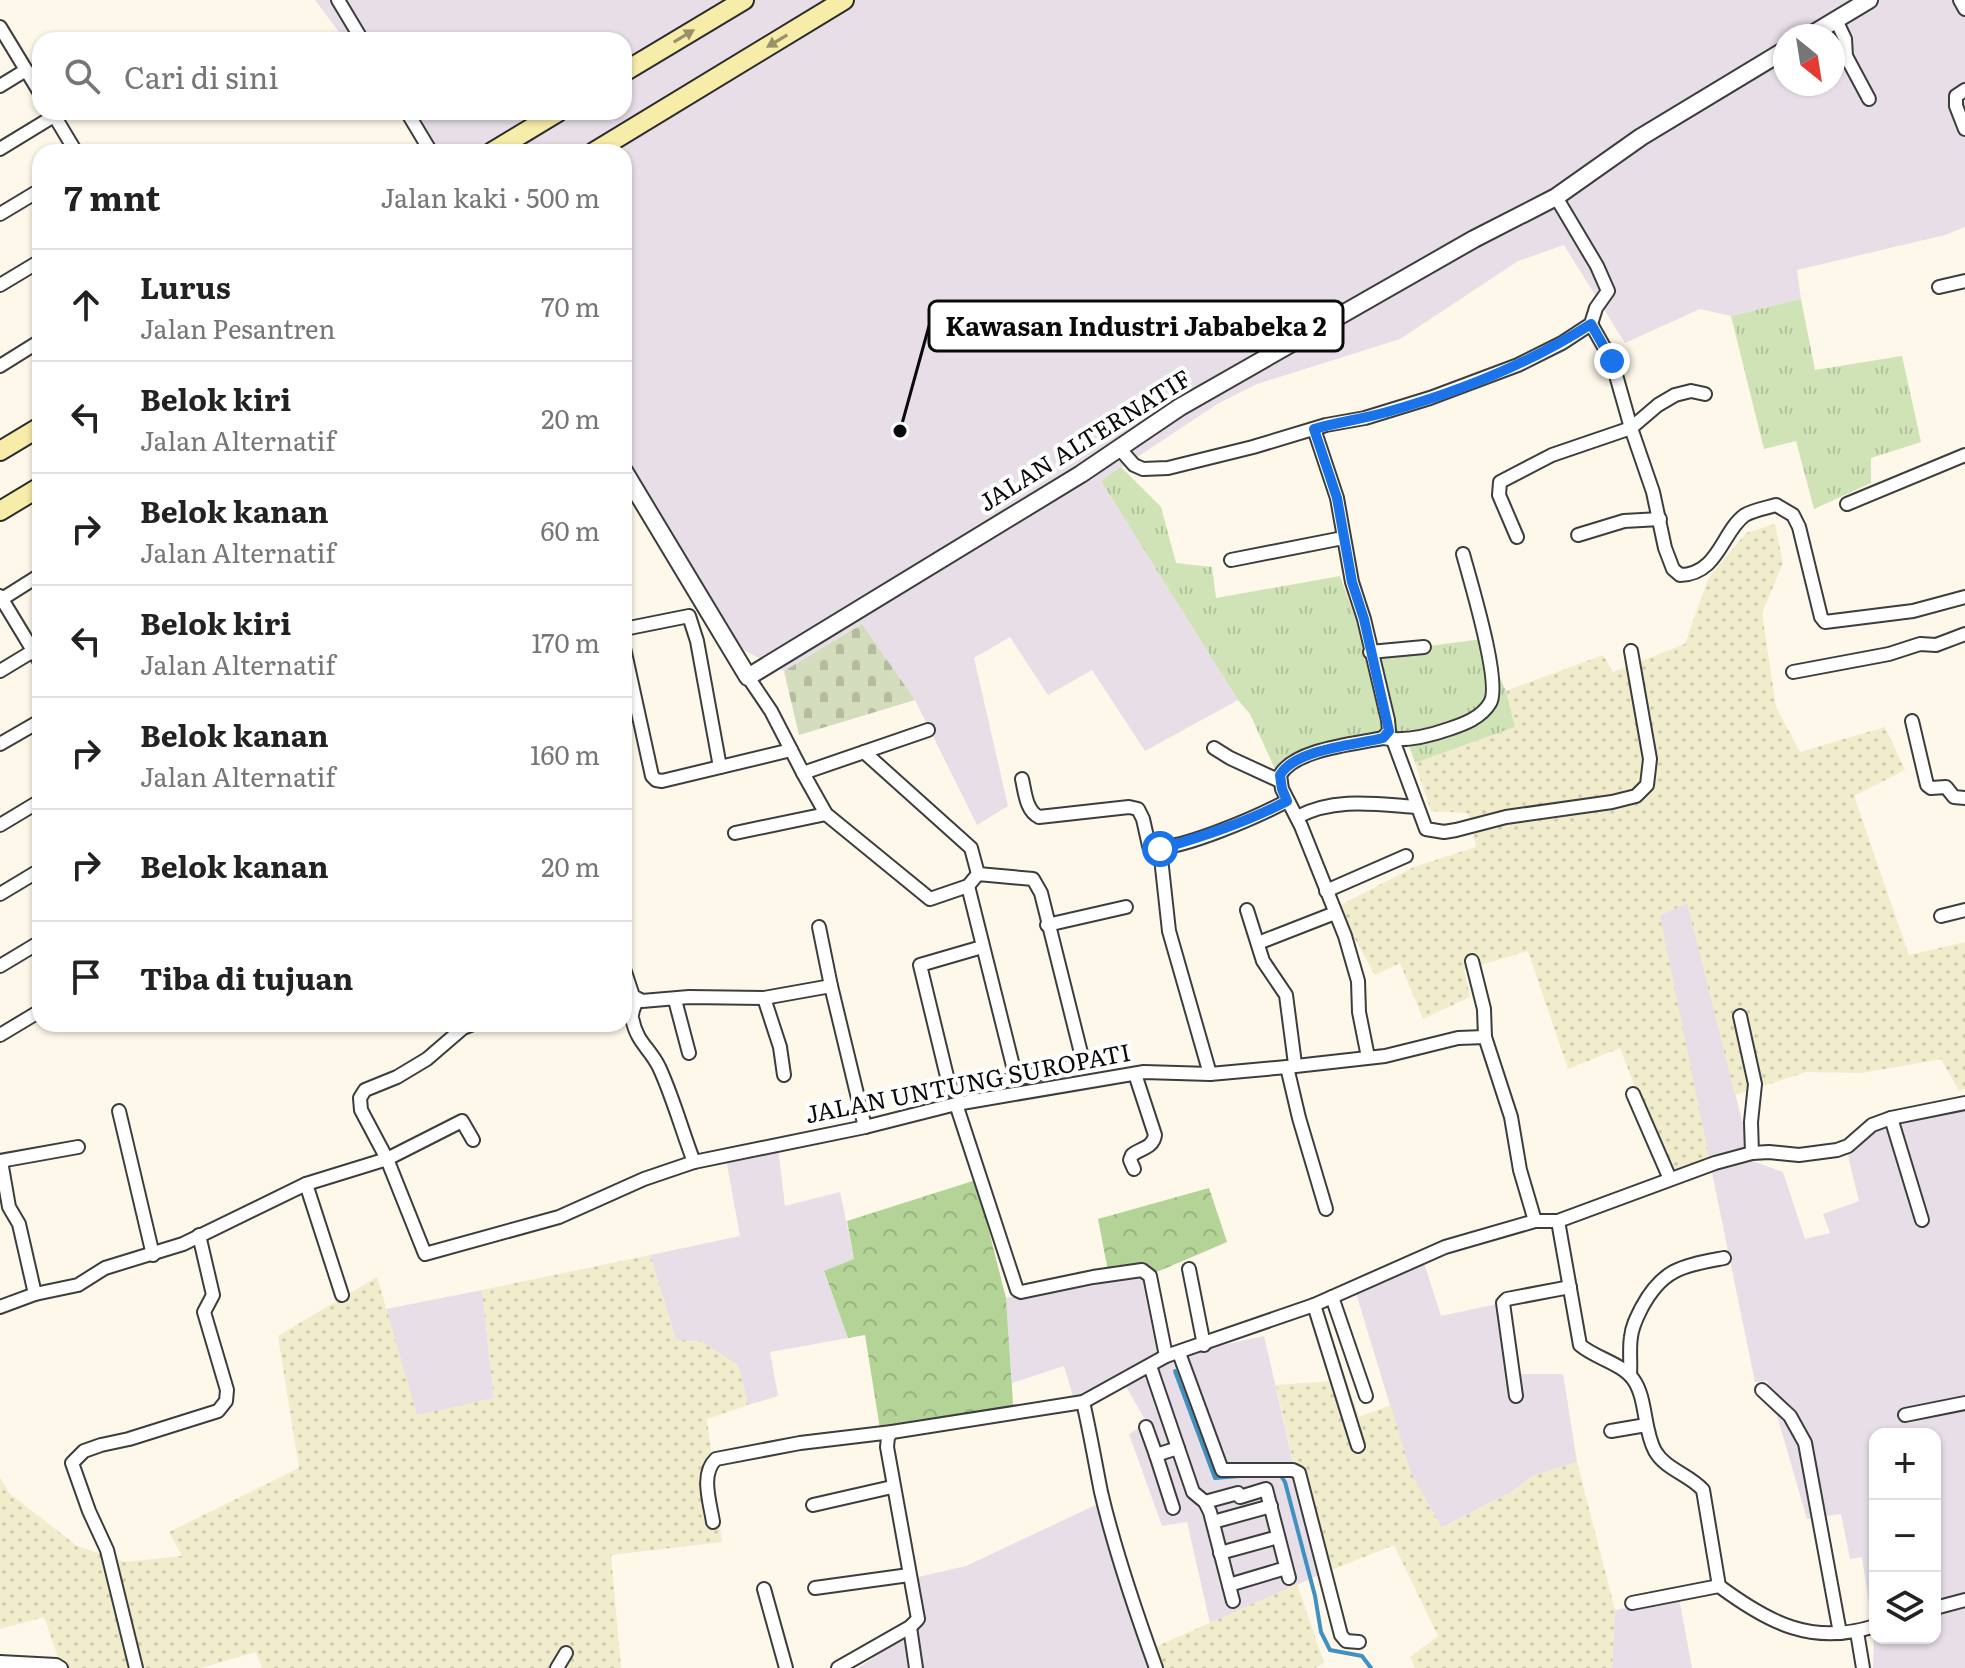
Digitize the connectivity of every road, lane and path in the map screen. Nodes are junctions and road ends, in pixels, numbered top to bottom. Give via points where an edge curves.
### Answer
1 (338, 0) edge
2 (744, 0) edge
3 (844, 0) edge
4 (1869, 0) edge
5 (1960, 0) edge
6 (1965, 9) edge
7 (1836, 20) junction
8 (1829, 24) edge
9 (0, 27) edge
10 (357, 32) edge
11 (1773, 57) edge
12 (632, 67) edge
13 (26, 70) junction
14 (32, 80) edge
15 (0, 86) edge
16 (1965, 90) edge
17 (1869, 99) dead end
18 (44, 120) edge
19 (57, 120) edge
20 (412, 120) edge
21 (545, 120) edge
22 (1965, 129) edge
23 (71, 144) edge
24 (426, 144) edge
25 (505, 144) edge
26 (607, 144) edge
27 (0, 149) edge
28 (32, 195) edge
29 (1556, 197) junction
30 (0, 214) edge
31 (32, 266) edge
32 (1965, 281) edge
33 (0, 285) edge
34 (1939, 287) dead end
35 (1591, 324) junction
36 (32, 346) edge
37 (0, 366) edge
38 (1705, 394) dead end
39 (1631, 428) junction
40 (1314, 429) junction
41 (32, 432) edge
42 (1119, 448) junction
43 (0, 451) edge
44 (1965, 455) edge
45 (632, 484) edge
46 (32, 492) edge
47 (1847, 504) dead end
48 (0, 511) edge
49 (1660, 519) junction
50 (1578, 535) dead end
51 (1517, 537) dead end
52 (1343, 538) junction
53 (1463, 554) dead end
54 (1231, 560) dead end
55 (32, 580) edge
56 (1, 597) edge
57 (1965, 597) edge
58 (632, 627) edge
59 (1965, 634) edge
60 (32, 644) edge
61 (1424, 647) dead end
62 (1631, 651) dead end
63 (1370, 652) junction
64 (32, 656) edge
65 (0, 671) edge
66 (1793, 672) dead end
67 (748, 677) junction
68 (632, 685) edge
69 (1912, 721) dead end
70 (32, 726) edge
71 (928, 730) dead end
72 (1388, 739) junction
73 (0, 744) edge
74 (1214, 748) dead end
75 (791, 750) junction
76 (864, 752) junction
77 (720, 767) junction
78 (803, 773) junction
79 (1022, 779) dead end
80 (1280, 781) junction
81 (1965, 798) edge
82 (1287, 801) junction
83 (32, 806) edge
84 (1417, 807) junction
85 (826, 814) junction
86 (1297, 817) junction
87 (0, 825) edge
88 (735, 833) dead end
89 (1160, 849) junction
90 (1406, 856) dead end
91 (978, 874) junction
92 (32, 875) edge
93 (968, 886) junction
94 (1326, 891) junction
95 (0, 894) edge
96 (1126, 907) dead end
97 (1247, 910) dead end
98 (1965, 910) edge
99 (1335, 913) junction
100 (1941, 916) dead end
101 (1047, 925) junction
102 (819, 927) dead end
103 (1258, 943) junction
104 (32, 947) edge
105 (982, 947) junction
106 (1472, 961) dead end
107 (0, 966) edge
108 (831, 986) junction
109 (632, 990) edge
110 (764, 998) junction
111 (637, 1000) junction
112 (675, 1000) junction
113 (632, 1012) edge
114 (32, 1016) edge
115 (1740, 1016) dead end
116 (632, 1017) edge
117 (458, 1032) edge
118 (0, 1035) edge
119 (1485, 1037) junction
120 (689, 1053) dead end
121 (1368, 1057) junction
122 (1291, 1065) junction
123 (1135, 1074) junction
124 (1210, 1074) junction
125 (784, 1075) dead end
126 (1016, 1078) junction
127 (1633, 1094) dead end
128 (1965, 1103) edge
129 (956, 1104) junction
130 (119, 1111) dead end
131 (1891, 1118) junction
132 (865, 1127) junction
133 (473, 1140) dead end
134 (78, 1147) dead end
135 (1752, 1153) junction
136 (387, 1159) junction
137 (0, 1161) edge
138 (694, 1162) junction
139 (1134, 1169) dead end
140 (1670, 1179) junction
141 (306, 1184) junction
142 (1326, 1209) dead end
143 (1922, 1220) dead end
144 (1535, 1221) junction
145 (1558, 1221) junction
146 (199, 1235) junction
147 (153, 1255) junction
148 (1724, 1258) dead end
149 (1189, 1269) dead end
150 (1570, 1287) junction
151 (35, 1294) junction
152 (342, 1295) dead end
153 (1332, 1297) junction
154 (1314, 1305) junction
155 (0, 1307) edge
156 (1204, 1345) junction
157 (1172, 1354) junction
158 (1150, 1366) junction
159 (1630, 1375) junction
160 (1762, 1390) dead end
161 (1366, 1396) dead end
162 (1516, 1396) dead end
163 (1083, 1402) junction
164 (1965, 1403) edge
165 (1905, 1415) dead end
166 (1646, 1425) junction
167 (1146, 1427) dead end
168 (1611, 1431) dead end
169 (892, 1432) junction
170 (1358, 1446) dead end
171 (1178, 1448) junction
172 (1156, 1455) junction
173 (892, 1487) junction
174 (1205, 1502) junction
175 (813, 1505) dead end
176 (1271, 1506) junction
177 (1173, 1508) dead end
178 (713, 1522) dead end
179 (1213, 1522) junction
180 (1278, 1537) junction
181 (1220, 1553) junction
182 (909, 1575) junction
183 (1229, 1585) junction
184 (1719, 1586) junction
185 (815, 1588) dead end
186 (764, 1589) dead end
187 (1965, 1600) edge
188 (1233, 1601) dead end
189 (1632, 1603) dead end
190 (1941, 1606) edge
191 (910, 1627) junction
192 (1869, 1628) edge
193 (1857, 1632) junction
194 (1840, 1633) junction
195 (1359, 1642) dead end
196 (566, 1653) dead end
197 (0, 1662) edge
198 (61, 1668) edge
199 (136, 1668) edge
200 (557, 1668) edge
201 (786, 1668) edge
202 (838, 1668) edge
203 (916, 1668) edge
204 (1156, 1668) edge
205 (1863, 1668) edge

1 - 10 street
12 -> 2 main road
3 -> 26 main road
4 - 7 street
5 - 6 street
7 - 8 street
7 - 17 street via 1846,56
9 - 13 street
11 - 29 street, JALAN ALTERNATIF via 1641,137
13 - 14 street
13 - 15 street
16 - 22 street via 1956,96 1956,106
18 - 27 street
19 - 23 street
20 - 24 street
21 - 25 main road
28 - 30 street
29 - 35 street via 1608,288
29 - 42 street, JALAN ALTERNATIF via 1180,407
31 - 33 street
32 - 34 street
35 - 39 street via 1612,361
35 - 40 street via 1518,365 1392,411
36 - 37 street
38 - 39 street via 1675,395
39 - 49 street
39 - 51 street via 1552,455 1500,482 1499,495
40 - 42 street via 1152,470 1134,465
40 - 52 street via 1337,498
41 - 43 main road
42 - 67 street, JALAN ALTERNATIF
44 - 47 street
45 - 67 street
46 - 48 main road
49 - 50 street via 1624,521
49 - 57 street via 1673,569 1687,575 1711,561 1743,516 1776,505 1785,508 1799,527 1825,622 1913,611
52 - 54 street
52 - 63 street
53 - 72 street via 1494,676 1492,701 1479,716 1457,726
55 - 56 street
56 - 60 street
58 - 77 street via 689,616
59 - 66 street via 1936,645
61 - 63 street
62 - 84 street via 1650,759 1642,792 1444,832 1426,829
63 - 72 street
64 - 65 street
67 - 75 street
68 - 77 street via 656,780
69 - 81 street via 1927,785 1946,787 1954,797
70 - 73 street
71 - 76 street
72 - 80 street via 1292,761
72 - 84 street
74 - 80 street
75 - 77 street
75 - 78 street
76 - 78 street
76 - 91 street via 973,849
78 - 85 street
79 - 89 street via 1035,816 1134,807 1143,819 1149,846
80 - 82 street
82 - 86 street
82 - 89 street
83 - 87 street
84 - 86 street via 1345,803
85 - 88 street
85 - 93 street via 928,898
86 - 94 street
89 - 124 street via 1169,931
90 - 94 street
91 - 93 street
91 - 101 street via 1033,879
92 - 95 street
93 - 105 street
94 - 99 street
96 - 101 street
97 - 103 street
98 - 100 street
99 - 103 street
99 - 121 street via 1358,981
101 - 126 street via 1082,1061 1077,1067
102 - 108 street
103 - 122 street via 1268,972 1286,995
104 - 107 street
105 - 126 street
105 - 126 street via 920,965 948,1087 956,1092
106 - 119 street
108 - 110 street
108 - 132 street
109 - 111 street
110 - 112 street
110 - 125 street
111 - 112 street
111 - 113 street
112 - 120 street
114 - 118 street
115 - 135 street via 1755,1084
116 - 138 street via 665,1081
117 - 136 street via 427,1059 365,1090 360,1098
119 - 121 street, JALAN UNTUNG SUROPATI
119 - 144 street via 1511,1117
121 - 122 street, JALAN UNTUNG SUROPATI
122 - 124 street, JALAN UNTUNG SUROPATI
122 - 142 street via 1299,1118
123 - 124 street, JALAN UNTUNG SUROPATI
123 - 129 street, JALAN UNTUNG SUROPATI
123 - 139 street via 1155,1135 1149,1146 1132,1155
127 - 140 street
128 - 131 street
129 - 132 street, JALAN UNTUNG SUROPATI
129 - 157 street via 1017,1290 1142,1270 1150,1276
130 - 147 street
131 - 135 street via 1837,1150
131 - 143 street
132 - 138 street, JALAN UNTUNG SUROPATI
133 - 136 street via 462,1121
134 - 137 street
135 - 140 street
136 - 138 street, JALAN UNTUNG SUROPATI via 425,1254 559,1217
136 - 141 street
137 - 151 street
140 - 145 street
141 - 146 street
141 - 152 street
144 - 145 street
144 - 153 street via 1445,1247
145 - 150 street
146 - 147 street
146 - 199 street via 213,1295 204,1312 226,1401 218,1411 84,1451 72,1463 107,1550
147 - 151 street via 105,1268 78,1285
148 - 159 street via 1659,1280 1634,1324
149 - 156 street
150 - 159 street via 1580,1345
150 - 162 street via 1503,1303
151 - 155 street
153 - 154 street
153 - 161 street
154 - 156 street
154 - 170 street
156 - 157 street
157 - 158 street
157 - 195 street via 1222,1470 1299,1473 1341,1635
158 - 163 street
158 - 171 street
159 - 166 street
160 - 194 street via 1790,1416 1805,1443
163 - 169 street
163 - 204 street via 1112,1533
164 - 165 street
166 - 168 street
166 - 184 street via 1660,1458 1703,1490
167 - 172 street
169 - 173 street via 886,1443
169 - 178 street via 716,1459 707,1477
171 - 172 street
171 - 174 street via 1193,1492
172 - 177 street
173 - 175 street
173 - 182 street
174 - 176 street via 1238,1493 1240,1497 1265,1484
174 - 179 street
176 - 179 street
176 - 180 street
179 - 181 street
180 - 181 street
180 - 183 street via 1287,1573
181 - 183 street
182 - 185 street
182 - 191 street via 918,1619
183 - 188 street
184 - 189 street
184 - 194 street via 1786,1628
186 - 201 street
187 - 190 street
191 - 202 street
191 - 203 street
192 - 193 street
193 - 194 street
193 - 205 street
196 - 200 street
197 - 198 street

